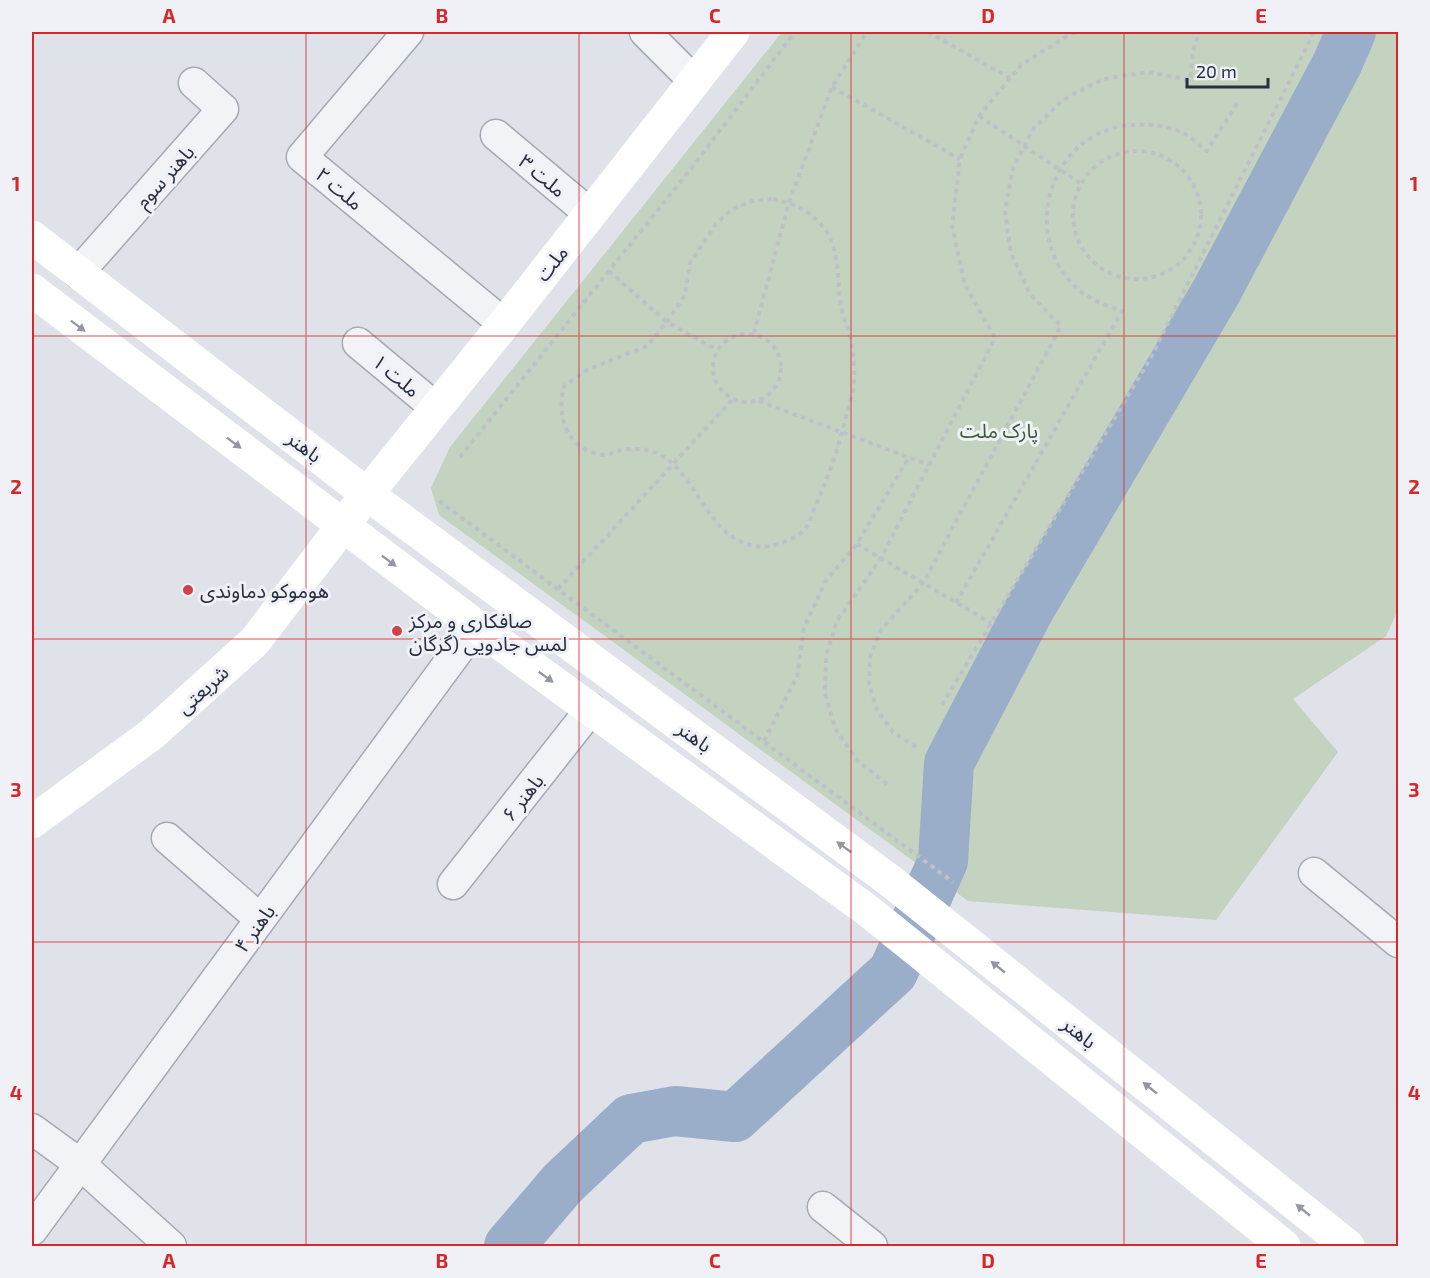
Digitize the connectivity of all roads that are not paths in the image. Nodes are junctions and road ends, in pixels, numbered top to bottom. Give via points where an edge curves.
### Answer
1 (408, 32) edge
2 (645, 32) edge
3 (733, 32) edge
4 (694, 81) junction
5 (194, 83) dead end
6 (496, 135) dead end
7 (590, 214) junction
8 (32, 237) edge
9 (78, 273) junction
10 (32, 290) edge
11 (504, 324) junction
12 (358, 343) dead end
13 (436, 408) junction
14 (367, 494) junction
15 (343, 526) junction
16 (476, 626) junction
17 (591, 709) junction
18 (32, 822) edge
19 (167, 838) dead end
20 (1314, 873) dead end
21 (453, 884) dead end
22 (260, 919) junction
23 (1398, 942) edge
24 (32, 1129) edge
25 (80, 1164) junction
26 (823, 1207) dead end
27 (32, 1230) edge
28 (171, 1246) edge
29 (872, 1246) edge
30 (1284, 1246) edge
31 (1348, 1246) edge

1 - 11 street, ۲ ملت via 302,158
2 - 4 street
3 - 4 main road, ملت
4 - 7 main road, ملت
5 - 9 street, باهنر سوم via 224,109
6 - 7 street, ۳ ملت
7 - 11 main road, ملت
8 - 9 main road, باهنر
9 - 14 main road, باهنر
10 -> 15 main road, باهنر
11 - 13 main road, ملت
12 - 13 street, ملت ۱
13 - 14 main road, ملت
14 - 15 main road, شریعتی
31 -> 14 main road, باهنر via 889,880
15 -> 16 main road, باهنر
15 - 18 main road, شریعتی via 255,641 152,734
16 -> 17 main road, باهنر
16 - 22 street, ۴ باهنر
17 - 21 street, ۶ باهنر
17 - 30 main road, باهنر via 867,910
19 - 22 street
20 - 23 street
22 - 25 street, ۴ باهنر
24 - 25 street
25 - 27 street, ۴ باهنر
25 - 28 street
26 - 29 street

